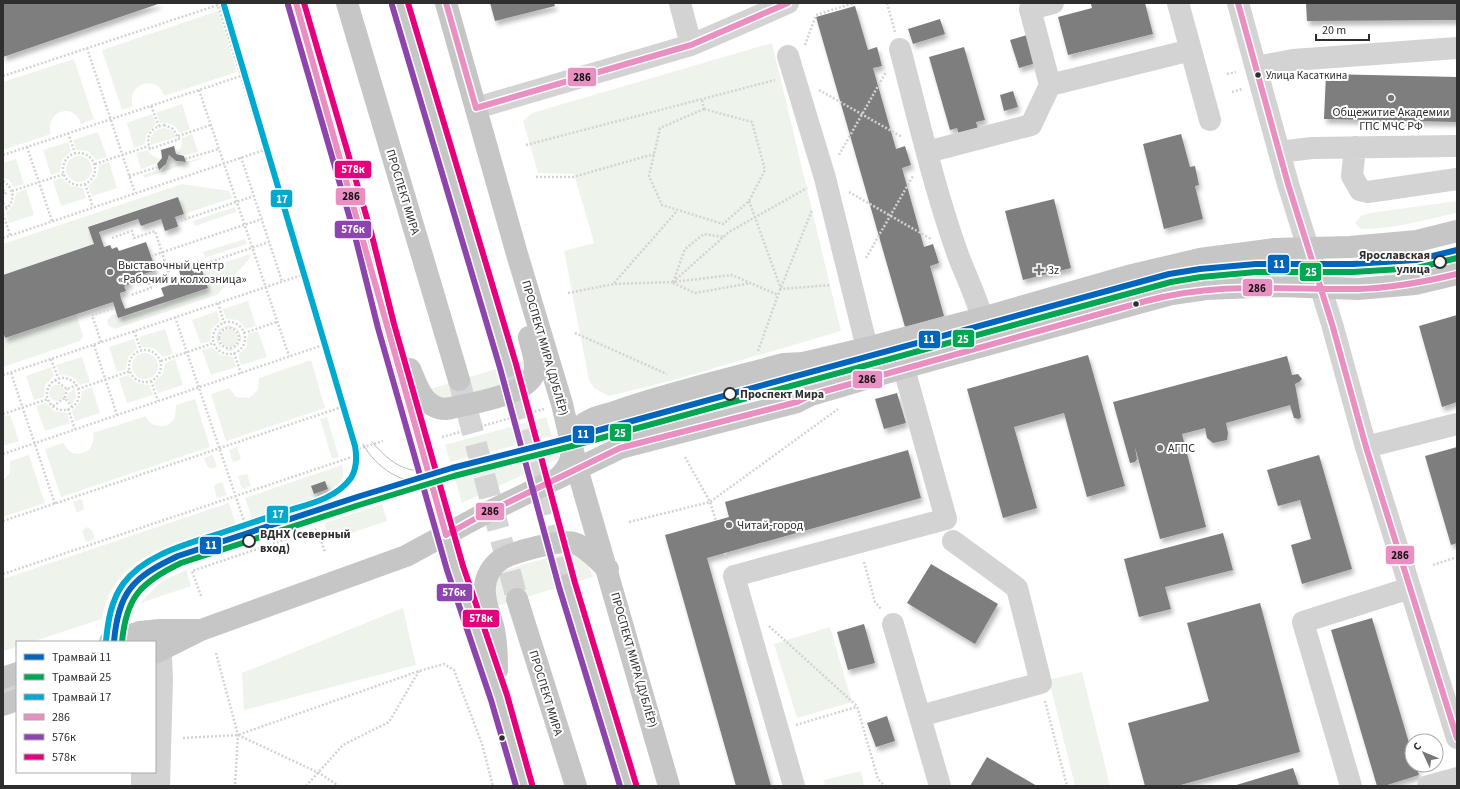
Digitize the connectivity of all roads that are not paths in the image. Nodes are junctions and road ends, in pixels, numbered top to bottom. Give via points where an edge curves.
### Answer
1 (296, 3) edge
2 (347, 3) edge
3 (400, 3) edge
4 (446, 3) edge
5 (680, 3) edge
6 (788, 3) edge
7 (1053, 3) edge
8 (1178, 3) edge
9 (1238, 3) edge
10 (691, 45) junction
11 (1457, 48) edge
12 (900, 49) road end
13 (1191, 50) junction
14 (791, 65) road end
15 (1256, 67) junction
16 (1050, 85) junction
17 (476, 108) junction
18 (1210, 120) dead end
19 (1457, 146) edge
20 (1355, 147) junction
21 (927, 152) junction
22 (1279, 152) junction
23 (1457, 179) edge
24 (1457, 231) edge
25 (1308, 248) junction
26 (1457, 274) edge
27 (526, 284) junction
28 (1320, 288) junction
29 (982, 318) junction
30 (386, 326) junction
31 (896, 340) junction
32 (867, 348) junction
33 (508, 366) tunnel mouth
34 (903, 368) junction
35 (459, 380) tunnel mouth
36 (553, 407) junction
37 (611, 414) junction
38 (1457, 424) edge
39 (572, 445) junction
40 (1366, 447) junction
41 (569, 472) junction
42 (950, 529) junction
43 (446, 535) junction
44 (608, 569) junction
45 (566, 585) tunnel mouth
46 (1410, 588) junction
47 (517, 599) tunnel mouth
48 (893, 624) road end
49 (156, 641) edge
50 (16, 673) edge
51 (3, 678) edge
52 (16, 684) edge
53 (3, 691) edge
54 (499, 698) junction
55 (16, 700) edge
56 (3, 705) edge
57 (920, 716) junction
58 (156, 724) edge
59 (1457, 738) edge
60 (142, 773) edge
61 (1457, 778) edge
62 (142, 786) edge
63 (159, 786) edge
64 (524, 786) edge
65 (576, 786) edge
66 (628, 786) edge
67 (670, 786) edge
68 (794, 786) edge
69 (940, 786) edge
70 (1351, 786) edge
71 (1428, 786) edge

1 - 30 main road via 363,234
2 - 35 main road, ПРОСПЕКТ МИРА
3 - 33 main road
4 - 17 main road, ПРОСПЕКТ МИРА (ДУБЛЁР)
5 - 10 street
6 - 10 street
7 - 16 street via 1030,9
8 - 13 street
9 - 15 street
10 - 17 street
11 - 15 street via 1293,60
12 - 21 street
13 - 16 street
13 - 18 street
14 - 32 street via 825,178
15 - 22 street
16 - 21 street via 1031,125
17 - 27 main road, ПРОСПЕКТ МИРА (ДУБЛЁР)
19 - 20 street
20 - 22 street
20 - 23 street via 1352,176 1360,190 1368,192
21 - 29 street via 958,255
22 - 25 street
24 - 25 main road via 1417,241
25 - 28 street
25 - 29 main road via 1274,249 1200,259 1128,276
26 - 28 main road via 1415,284 1358,289
27 - 30 main road via 534,374 529,382 512,392 438,409 428,403 422,395
27 - 36 main road, ПРОСПЕКТ МИРА (ДУБЛЁР)
28 - 34 main road via 1281,286 1206,289 1172,294
28 - 40 street
29 - 31 main road
30 - 43 main road
31 - 32 main road
31 - 34 street
32 - 37 main road via 803,363 784,364 656,398
34 - 41 main road via 811,395 797,402 620,448
34 - 42 street
36 - 37 main road via 580,418
36 - 39 main road, ПРОСПЕКТ МИРА (ДУБЛЁР)
37 - 39 main road via 593,418 583,424 575,431
38 - 40 street
39 - 41 main road
40 - 46 street
41 - 43 main road
41 - 44 main road, ПРОСПЕКТ МИРА (ДУБЛЁР)
42 - 57 street via 1017,588 1041,683
42 - 68 street via 858,542 734,576
43 - 49 main road via 406,556 201,630
43 - 54 main road
44 - 54 main road via 583,548 574,543 564,542 507,557 494,566 486,580 484,594 496,642
44 - 67 main road, ПРОСПЕКТ МИРА (ДУБЛЁР)
45 - 66 main road
46 - 59 street
46 - 70 street via 1303,622
47 - 65 main road, ПРОСПЕКТ МИРА
48 - 57 street
50 - 51 main road
52 - 53 street
54 - 64 main road
55 - 56 main road
57 - 69 street
58 - 63 street
60 - 62 street
61 - 71 street

